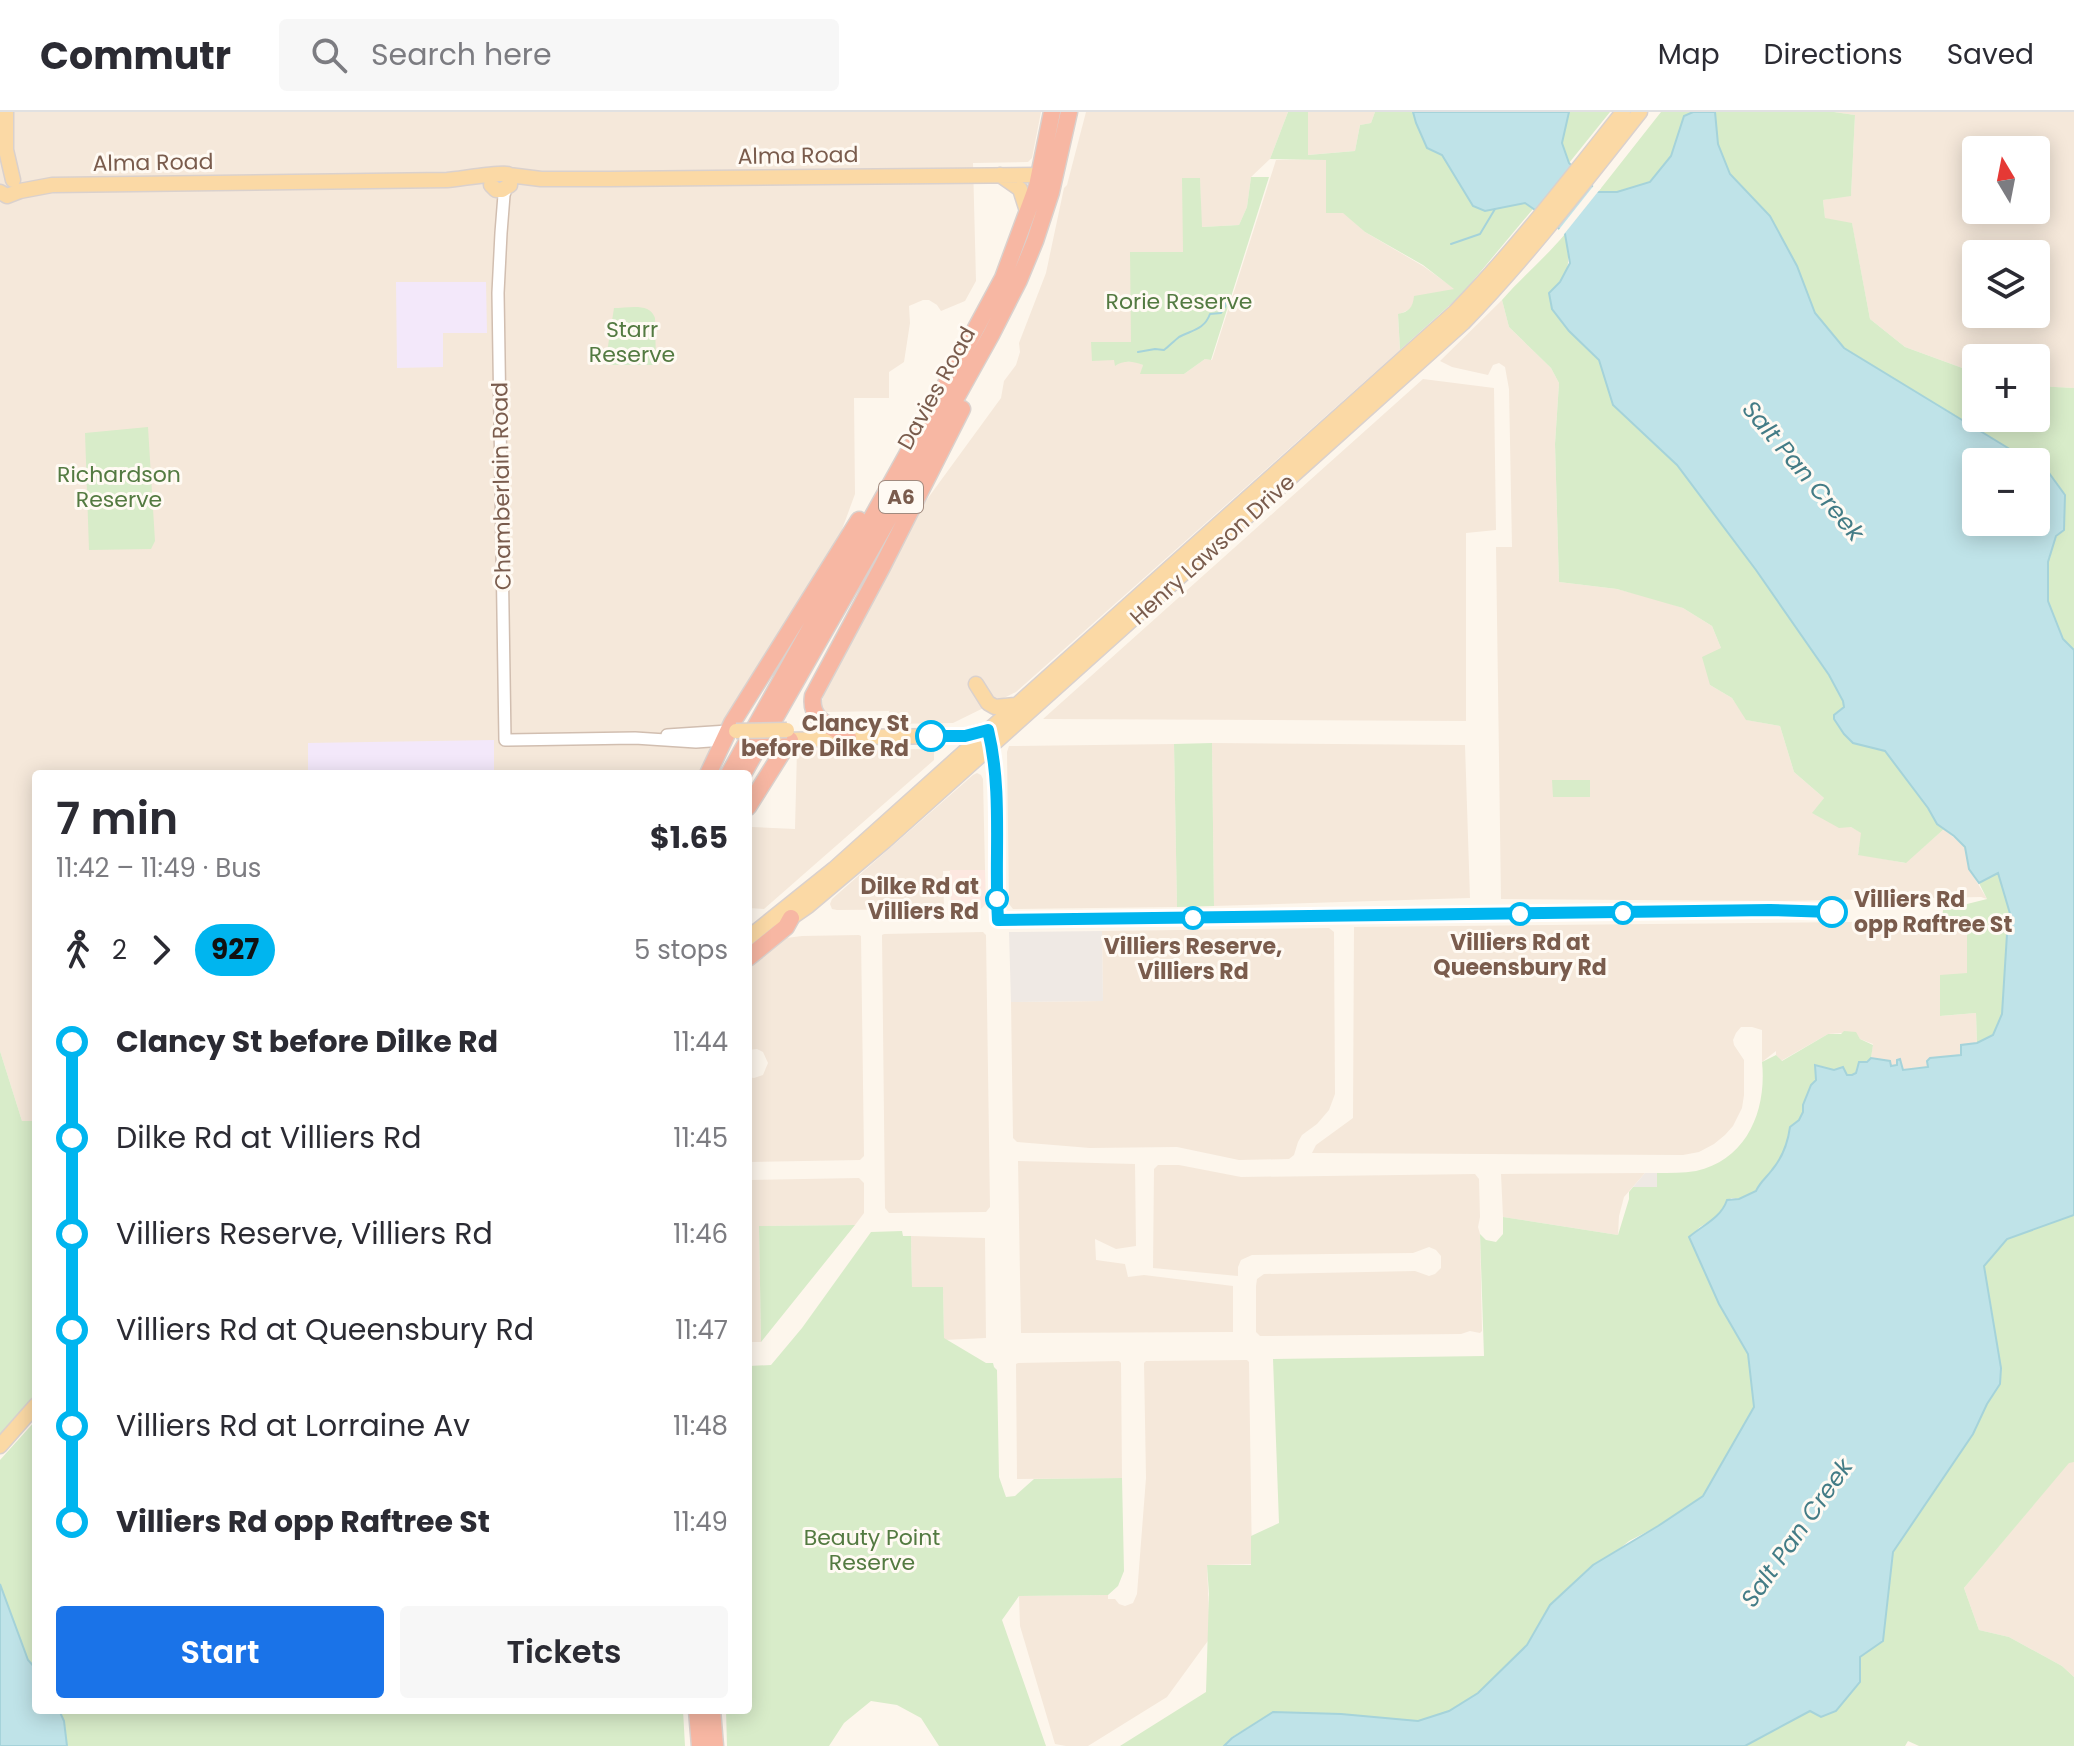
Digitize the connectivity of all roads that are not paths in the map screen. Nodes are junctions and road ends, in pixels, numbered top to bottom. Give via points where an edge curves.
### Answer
1 (6, 112) edge
2 (1052, 112) edge
3 (1069, 112) edge
4 (1623, 112) edge
5 (1640, 112) edge
6 (1000, 175) junction
7 (1048, 175) junction
8 (501, 183) junction
9 (7, 185) edge
10 (1028, 214) junction
11 (1530, 238) junction
12 (1019, 280) junction
13 (976, 684) dead end
14 (1015, 705) junction
15 (988, 730) junction
16 (931, 736) junction
17 (786, 737) junction
18 (848, 737) junction
19 (736, 741) junction
20 (992, 745) junction
21 (954, 760) junction
22 (711, 770) edge
23 (730, 770) edge
24 (742, 770) edge
25 (752, 800) edge
26 (789, 912) junction
27 (752, 935) edge
28 (752, 946) edge
29 (752, 955) edge
30 (32, 1410) edge
31 (0, 1446) edge
32 (697, 1714) edge
33 (712, 1714) edge
34 (700, 1746) edge
35 (715, 1746) edge

1 - 9 main road
2 - 7 highway, Davies Road / A6
3 - 7 highway, Davies Road / A6
4 - 11 main road, Henry Lawson Drive
5 - 11 main road, Henry Lawson Drive
6 - 7 main road, Alma Road
6 - 8 main road, Alma Road
6 - 10 main road via 1020,189
7 - 10 highway, Davies Road / A6
7 - 12 highway, Davies Road / A6 via 1035,241
8 - 9 main road, Alma Road
8 - 19 street, Chamberlain Road via 505,740 691,733
10 - 19 highway, Davies Road / A6 via 1003,278 948,380
11 - 14 main road, Henry Lawson Drive via 1455,312
11 - 20 main road, Henry Lawson Drive via 1500,284 1463,323
12 - 18 highway via 941,451 813,696 819,720
12 - 19 highway, Davies Road / A6 via 793,689
13 - 14 main road via 995,707
14 - 15 main road, Henry Lawson Drive
15 - 16 main road
15 - 20 main road
15 - 21 main road, Henry Lawson Drive
16 - 18 main road
16 - 21 main road via 952,743
17 - 18 main road via 830,731
17 - 19 main road
17 - 25 highway
19 - 22 highway
19 - 23 highway, A6
19 - 24 highway, A6
20 - 26 main road, Henry Lawson Drive via 808,906
21 - 26 main road, Henry Lawson Drive
26 - 27 main road, Henry Lawson Drive
26 - 28 main road, Henry Lawson Drive
26 - 29 highway via 786,927
30 - 31 main road
32 - 34 highway
33 - 35 highway

